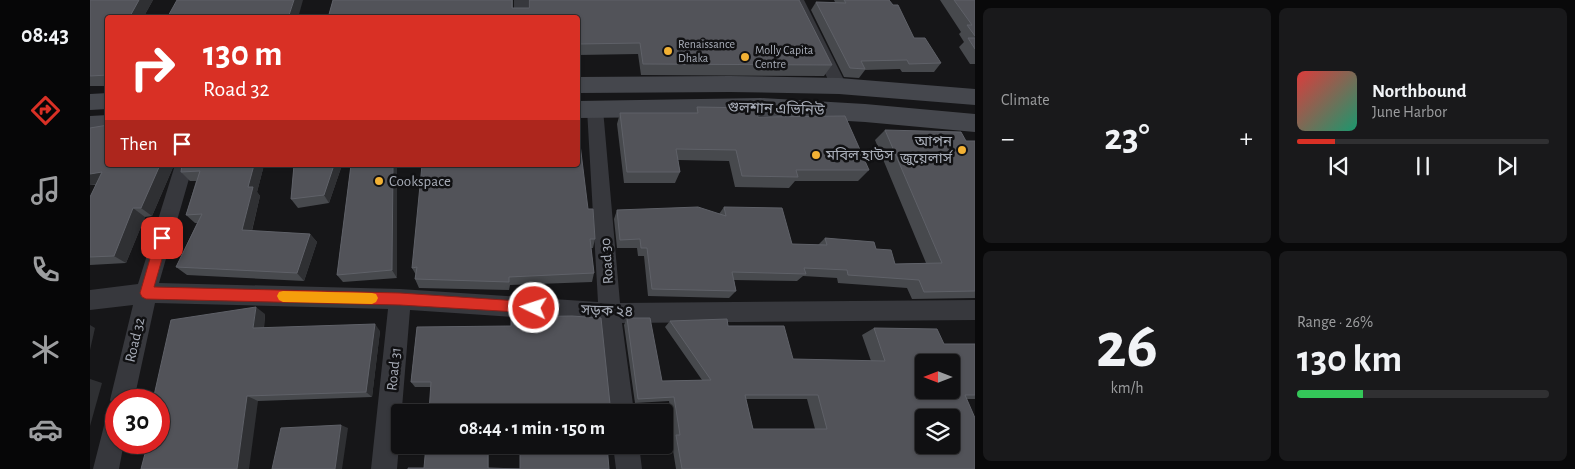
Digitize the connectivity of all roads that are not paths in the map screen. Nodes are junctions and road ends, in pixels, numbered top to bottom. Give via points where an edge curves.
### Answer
1 (520, 0) edge
2 (797, 0) edge
3 (521, 15) edge
4 (580, 85) edge
5 (839, 86) junction
6 (975, 97) edge
7 (90, 102) edge
8 (105, 102) edge
9 (586, 109) edge
10 (975, 123) edge
11 (105, 124) edge
12 (90, 125) edge
13 (183, 167) edge
14 (146, 293) junction
15 (400, 299) junction
16 (90, 300) edge
17 (975, 310) edge
18 (610, 312) junction
19 (124, 389) edge
20 (621, 404) edge
21 (109, 454) edge
22 (627, 454) edge
23 (106, 469) edge
24 (384, 469) edge
25 (629, 469) edge

1 - 3 street
2 - 5 street
4 - 5 main road, গুলশান এভিনিউ
5 - 6 main road, গুলশান এভিনিউ
7 - 8 main road
9 - 10 main road, গুলশান এভিনিউ via 761,107
9 - 18 street, Road 30
11 - 12 main road
13 - 14 street, Road 32
14 - 15 street, সড়ক ২৪
14 - 16 street, সড়ক ২৪
14 - 19 street, Road 32
15 - 18 street, সড়ক ২৪
15 - 24 street, Road 31
17 - 18 street, সড়ক ২৪
18 - 20 street, Road 30
21 - 23 street
22 - 25 street

